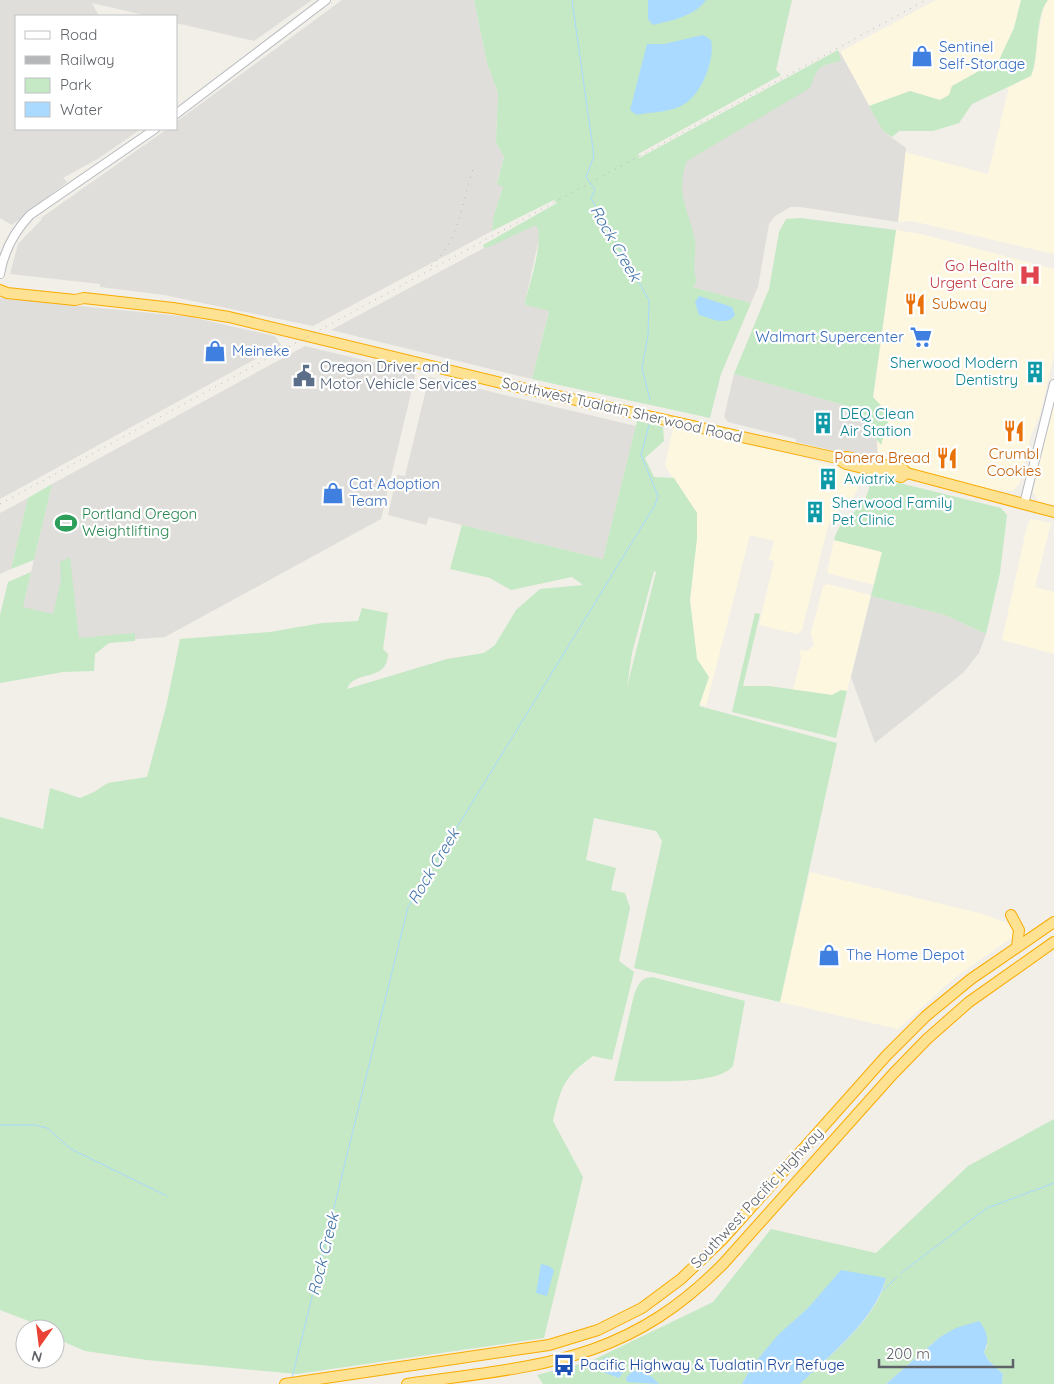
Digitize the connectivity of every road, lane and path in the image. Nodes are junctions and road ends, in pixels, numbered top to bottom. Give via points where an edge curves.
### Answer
1 (326, 0) edge
2 (178, 112) edge
3 (154, 130) edge
4 (0, 274) edge
5 (0, 289) edge
6 (1054, 384) edge
7 (1024, 504) junction
8 (1054, 512) edge
9 (1011, 915) dead end
10 (1054, 922) edge
11 (1054, 942) edge
12 (1016, 947) junction
13 (901, 1040) junction
14 (915, 1051) junction
15 (741, 1220) junction
16 (754, 1230) junction
17 (427, 1364) junction
18 (430, 1381) junction
19 (285, 1384) edge
20 (406, 1384) edge

1 - 2 main road
3 - 4 main road via 30,215 6,249
5 - 7 highway, Southwest Tualatin Sherwood Road via 76,295 237,319 522,388 837,458 846,464 901,476 907,473
6 - 7 main road
7 - 8 highway, Southwest Tualatin Sherwood Road
9 - 12 highway via 1019,930
10 - 12 highway, Southwest Pacific Highway
11 - 14 highway, Southwest Pacific Highway via 969,1002
12 - 13 highway, Southwest Pacific Highway via 954,992
13 - 14 highway
13 - 15 highway, Southwest Pacific Highway
14 - 16 highway, Southwest Pacific Highway
15 - 16 highway
15 - 17 highway, Southwest Pacific Highway via 675,1284 642,1308 613,1323 548,1345
16 - 18 highway, Southwest Pacific Highway via 689,1296 663,1316 620,1340 560,1360
17 - 18 highway
17 - 19 highway, Southwest Pacific Highway
18 - 20 highway, Southwest Pacific Highway

